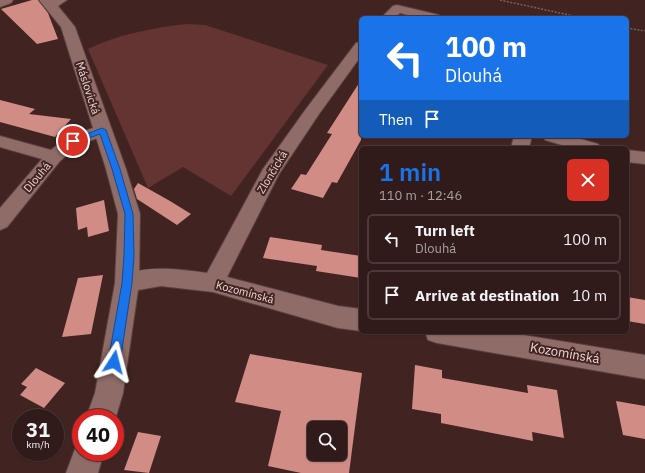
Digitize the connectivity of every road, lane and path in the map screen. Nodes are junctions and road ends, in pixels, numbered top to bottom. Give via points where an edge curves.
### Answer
1 (7, 0) edge
2 (500, 0) edge
3 (52, 2) edge
4 (0, 3) edge
5 (389, 16) edge
6 (427, 16) edge
7 (574, 16) edge
8 (629, 28) edge
9 (645, 32) edge
10 (359, 51) edge
11 (102, 130) junction
12 (558, 138) edge
13 (0, 141) edge
14 (585, 146) edge
15 (629, 156) edge
16 (54, 157) junction
17 (645, 158) edge
18 (0, 222) edge
19 (127, 283) junction
20 (213, 283) junction
21 (359, 320) edge
22 (461, 334) edge
23 (521, 339) edge
24 (645, 367) edge
25 (104, 409) edge
26 (86, 461) edge
27 (82, 473) edge

1 - 4 street
2 - 7 path
3 - 11 street, Máslovická via 68,27
5 - 6 street via 397,9
8 - 9 path
10 - 20 street, Zlončická via 350,71 312,112 270,173
11 - 16 street, Dlouhá via 73,141
11 - 19 street, Máslovická via 129,214
12 - 14 street
13 - 16 street
15 - 17 street
16 - 18 street, Dlouhá
19 - 20 street, Kozomínská via 161,277
19 - 25 street, Máslovická via 109,393
20 - 21 street, Kozomínská
22 - 23 street, Kozomínská
23 - 24 street, Kozomínská
26 - 27 street

